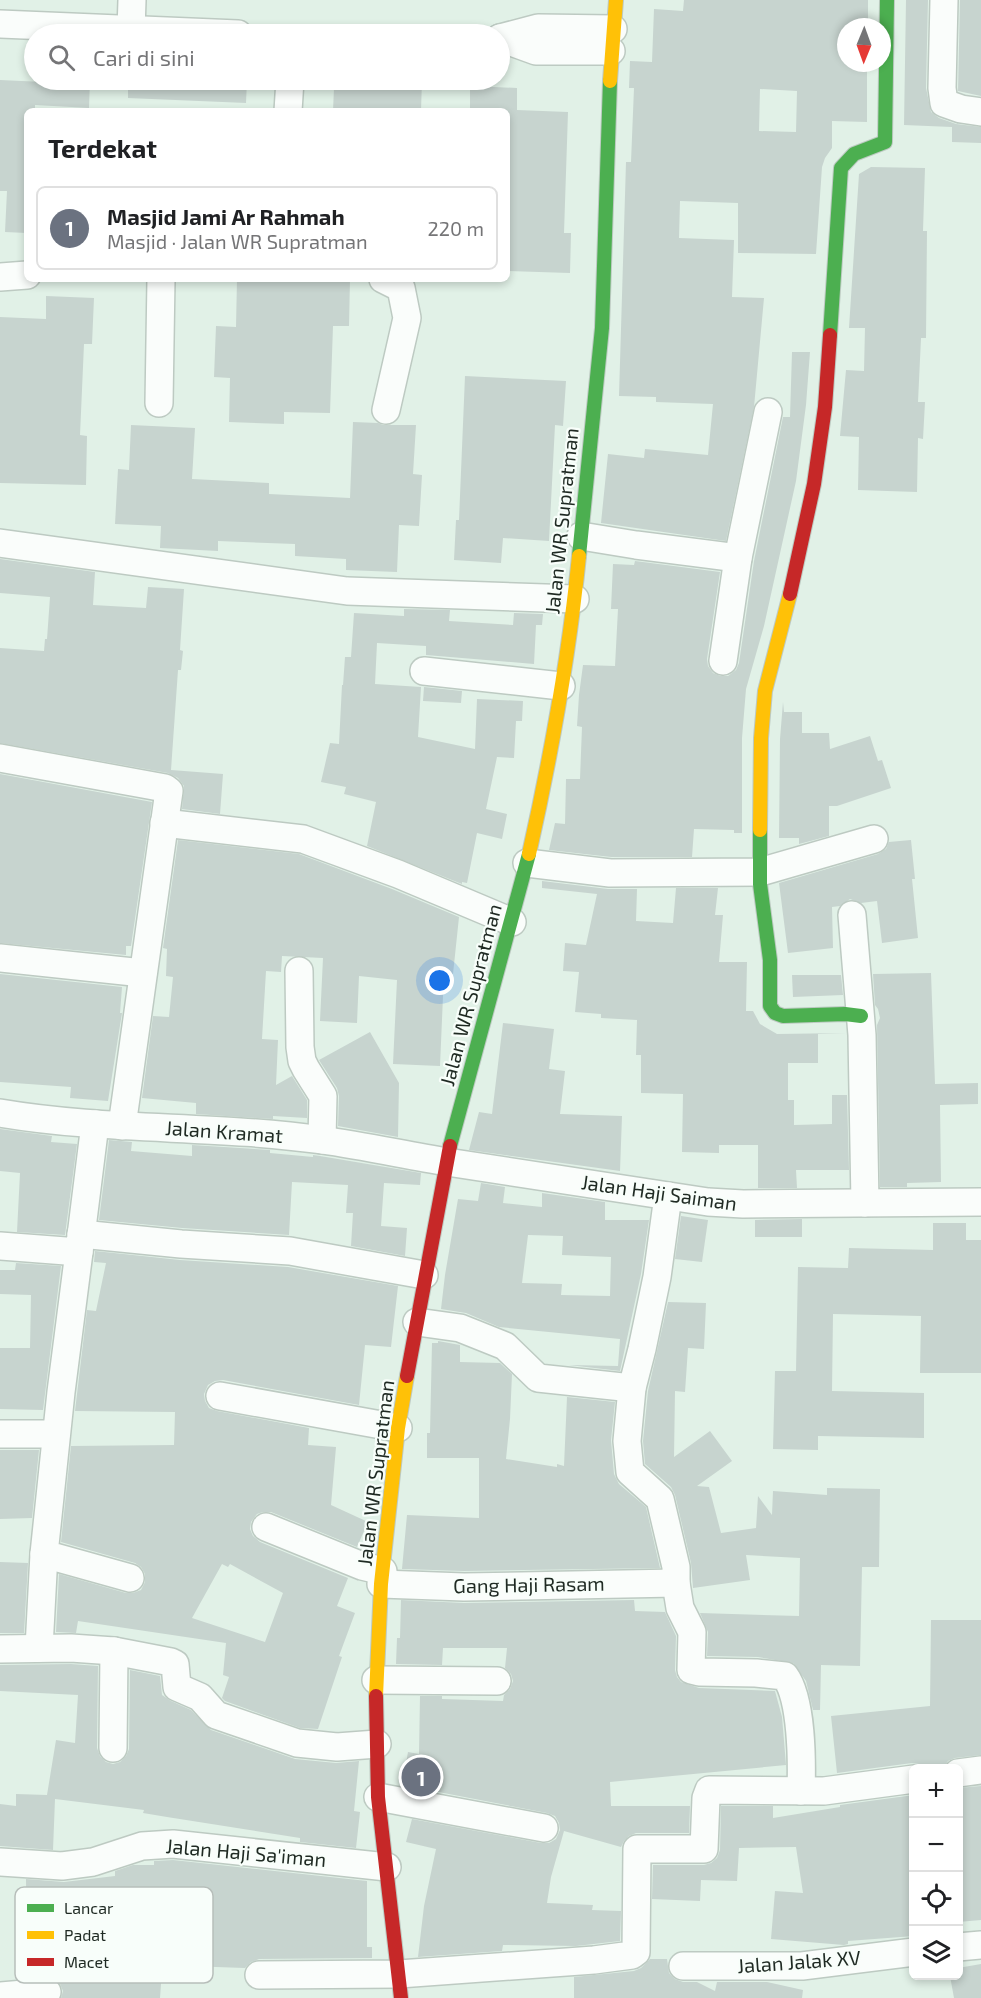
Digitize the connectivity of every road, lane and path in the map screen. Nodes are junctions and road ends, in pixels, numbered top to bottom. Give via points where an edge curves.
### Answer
1 (132, 0) edge
2 (616, 0) edge
3 (887, 0) edge
4 (944, 0) edge
5 (0, 24) edge
6 (131, 24) edge
7 (24, 25) edge
8 (510, 35) edge
9 (612, 40) junction
10 (289, 90) edge
11 (288, 108) edge
12 (981, 112) edge
13 (24, 275) edge
14 (0, 277) edge
15 (161, 282) edge
16 (389, 282) edge
17 (159, 403) dead end
18 (386, 410) dead end
19 (768, 412) dead end
20 (581, 536) junction
21 (0, 543) edge
22 (738, 558) junction
23 (574, 599) junction
24 (723, 661) dead end
25 (424, 671) dead end
26 (561, 686) junction
27 (0, 758) edge
28 (164, 823) junction
29 (874, 839) dead end
30 (527, 863) junction
31 (760, 872) junction
32 (852, 915) dead end
33 (512, 922) junction
34 (0, 958) edge
35 (299, 971) dead end
36 (143, 973) junction
37 (861, 1016) junction
38 (0, 1113) edge
39 (109, 1125) junction
40 (322, 1140) junction
41 (446, 1162) junction
42 (668, 1196) junction
43 (981, 1202) edge
44 (865, 1203) junction
45 (80, 1243) junction
46 (0, 1246) edge
47 (424, 1275) junction
48 (417, 1322) junction
49 (632, 1388) junction
50 (220, 1396) dead end
51 (398, 1428) junction
52 (0, 1434) edge
53 (56, 1434) junction
54 (266, 1527) dead end
55 (44, 1554) junction
56 (382, 1577) junction
57 (129, 1578) dead end
58 (676, 1584) junction
59 (39, 1648) junction
60 (0, 1649) edge
61 (114, 1651) junction
62 (376, 1680) junction
63 (497, 1681) dead end
64 (377, 1744) junction
65 (112, 1748) dead end
66 (981, 1770) edge
67 (963, 1772) edge
68 (909, 1780) edge
69 (801, 1791) junction
70 (378, 1797) junction
71 (544, 1828) dead end
72 (0, 1862) edge
73 (387, 1867) junction
74 (981, 1945) edge
75 (963, 1947) edge
76 (909, 1954) edge
77 (683, 1966) dead end
78 (259, 1976) dead end
79 (400, 1986) edge
80 (47, 1992) dead end
81 (0, 1996) edge

1 - 6 street
2 - 9 street, Jalan WR Supratman
3 - 31 street via 885,142 850,156 841,168 825,407 814,484 765,691
4 - 12 street via 944,103
5 - 7 street
8 - 9 street via 538,28
9 - 20 street, Jalan WR Supratman via 602,328
10 - 11 street
13 - 14 street
15 - 17 street
16 - 18 street via 401,288 407,318
19 - 22 street
20 - 22 street
20 - 23 street, Jalan WR Supratman
21 - 23 street via 347,591
22 - 24 street
23 - 26 street, Jalan WR Supratman
25 - 26 street
26 - 30 street, Jalan WR Supratman via 551,754
27 - 28 street via 165,788 170,797
28 - 33 street via 303,839
28 - 36 street
29 - 31 street
30 - 31 street via 610,873
30 - 33 street, Jalan WR Supratman
31 - 37 street via 770,960 770,1006 783,1016
32 - 37 street
33 - 41 street, Jalan WR Supratman
34 - 36 street
35 - 40 street via 300,1047 306,1069 323,1096
36 - 39 street
37 - 44 street
38 - 39 street, Jalan Kramat
39 - 40 street, Jalan Kramat via 240,1131
39 - 45 street
40 - 41 street, Jalan Kramat
41 - 42 street, Jalan Haji Saiman
41 - 47 street, Jalan WR Supratman
42 - 44 street, Jalan Haji Saiman via 743,1204
42 - 49 street via 657,1277
43 - 44 street, Jalan Haji Saiman
45 - 46 street
45 - 47 street via 290,1251
45 - 53 street
47 - 48 street, Jalan WR Supratman
48 - 49 street via 460,1328 505,1346 538,1378
48 - 51 street, Jalan WR Supratman
49 - 58 street via 627,1441 630,1472 660,1499 676,1567
50 - 51 street
51 - 56 street, Jalan WR Supratman
52 - 53 street
53 - 55 street
54 - 56 street, Gang Haji Rasam
55 - 57 street
55 - 59 street
56 - 58 street, Gang Haji Rasam via 464,1587
56 - 62 street, Jalan WR Supratman
58 - 69 street via 680,1608 693,1632 692,1670 785,1676 792,1685
59 - 60 street
59 - 61 street
61 - 64 street via 175,1664 177,1687 200,1697 216,1715 297,1743 337,1747
61 - 65 street
62 - 63 street
62 - 64 street, Jalan WR Supratman
64 - 70 street, Jalan WR Supratman
66 - 67 street
68 - 69 street
69 - 79 street via 709,1791 704,1848 637,1849 636,1952 632,1955
70 - 71 street
70 - 73 street, Jalan WR Supratman
72 - 73 street, Jalan Haji Sa'iman via 62,1866 93,1862 142,1845 173,1844
73 - 79 street, Jalan WR Supratman
74 - 75 street
76 - 77 street, Jalan Jalak XV via 802,1966
78 - 79 street
80 - 81 street

